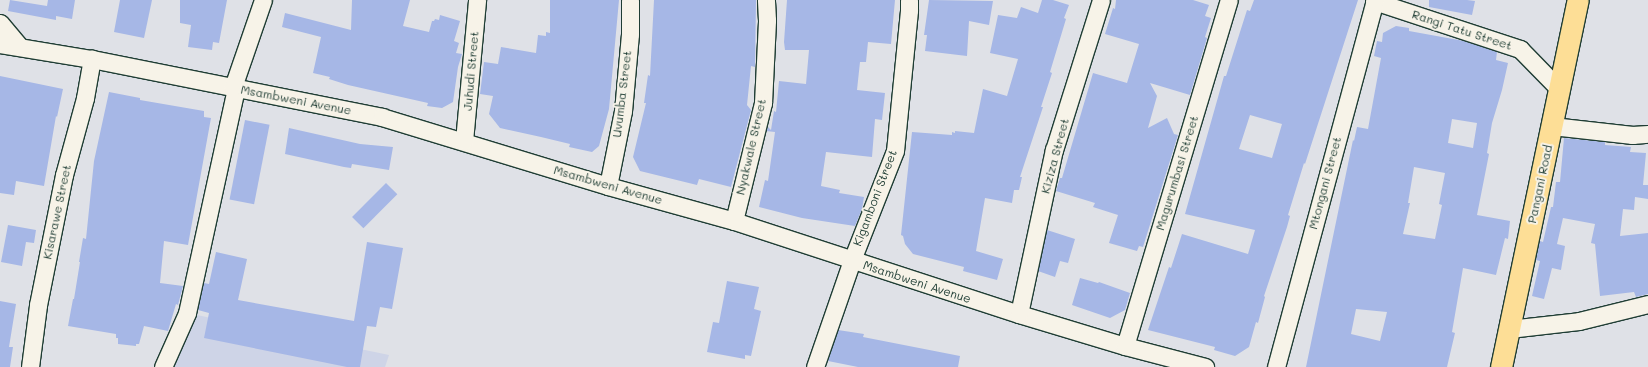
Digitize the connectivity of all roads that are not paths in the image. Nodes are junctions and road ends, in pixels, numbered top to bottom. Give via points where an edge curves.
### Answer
1 (263, 0) edge
2 (477, 0) edge
3 (630, 0) edge
4 (766, 0) edge
5 (909, 0) edge
6 (1101, 0) edge
7 (1228, 0) edge
8 (1578, 0) edge
9 (1374, 1) edge
10 (0, 23) edge
11 (0, 44) edge
12 (20, 47) junction
13 (92, 59) junction
14 (234, 87) junction
15 (1558, 88) junction
16 (1552, 126) junction
17 (1648, 134) edge
18 (464, 141) junction
19 (608, 186) junction
20 (734, 221) junction
21 (852, 260) junction
22 (1648, 304) edge
23 (1019, 314) junction
24 (1509, 329) junction
25 (1125, 346) junction
26 (30, 367) edge
27 (163, 367) edge
28 (815, 367) edge
29 (1205, 367) edge
30 (1276, 367) edge
31 (1501, 367) edge

1 - 14 street
2 - 18 street, Juhudi Street
3 - 19 street, Uvumba Street via 630,34 622,111
4 - 20 street, Nyakwale Street via 763,103
5 - 21 street, Kigamboni Street via 895,151
6 - 23 street, Kiziza Street via 1054,150
7 - 25 street, Magurumbasi Street
8 - 15 main road, Pangani Road
9 - 15 street, Rangi Tatu Street via 1520,49
9 - 30 street, Mtongani Street
10 - 12 street
11 - 12 street, Msambweni Avenue
12 - 13 street, Msambweni Avenue
13 - 14 street, Msambweni Avenue
13 - 26 street, Kisarawe Street via 85,98 64,175 38,305
14 - 18 street, Msambweni Avenue via 382,117
14 - 27 street via 187,313
15 - 16 main road, Pangani Road
16 - 17 street via 1632,135
16 - 24 main road, Pangani Road
18 - 19 street, Msambweni Avenue
19 - 20 street, Msambweni Avenue
20 - 21 street, Msambweni Avenue
21 - 23 street, Msambweni Avenue
21 - 28 street, Kigamboni Street
22 - 24 street via 1579,321
23 - 25 street, Msambweni Avenue
24 - 31 main road, Pangani Road
25 - 29 street, Msambweni Avenue

